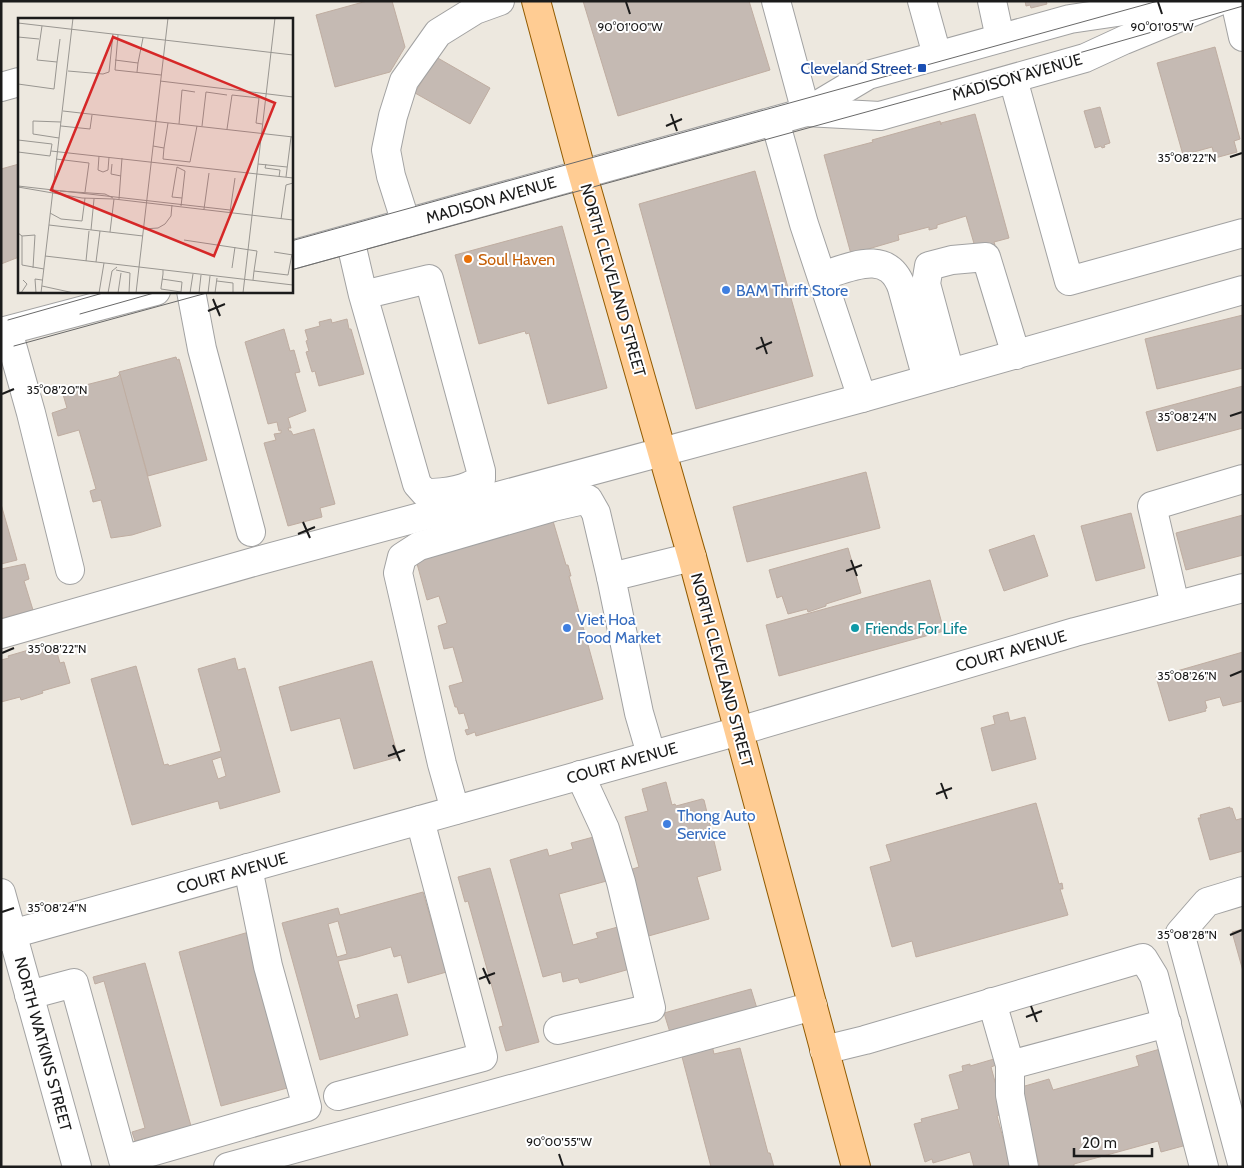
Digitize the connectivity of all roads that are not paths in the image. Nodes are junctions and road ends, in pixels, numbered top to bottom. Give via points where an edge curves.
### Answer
1 (500, 1) edge
2 (536, 1) edge
3 (776, 1) edge
4 (922, 1) edge
5 (992, 1) edge
6 (1192, 1) edge
7 (1218, 1) edge
8 (1235, 1) edge
9 (1243, 37) edge
10 (1000, 38) junction
11 (937, 55) junction
12 (1012, 79) junction
13 (18, 82) edge
14 (1, 87) edge
15 (806, 112) junction
16 (775, 121) junction
17 (582, 174) junction
18 (406, 223) junction
19 (1243, 233) edge
20 (350, 239) junction
21 (292, 255) edge
22 (822, 276) junction
23 (1243, 290) edge
24 (152, 292) edge
25 (192, 292) edge
26 (363, 295) junction
27 (5, 332) edge
28 (1016, 354) junction
29 (938, 376) junction
30 (862, 398) junction
31 (662, 452) junction
32 (1243, 480) edge
33 (250, 532) dead end
34 (692, 557) junction
35 (70, 570) dead end
36 (611, 577) junction
37 (1243, 588) edge
38 (1176, 605) junction
39 (1, 634) edge
40 (739, 730) junction
41 (651, 754) junction
42 (580, 775) junction
43 (455, 810) junction
44 (420, 820) junction
45 (248, 868) junction
46 (1, 893) edge
47 (1236, 893) edge
48 (7, 936) edge
49 (29, 995) junction
50 (992, 1002) junction
51 (813, 1006) junction
52 (1167, 1023) junction
53 (558, 1030) dead end
54 (824, 1050) junction
55 (1010, 1066) junction
56 (338, 1096) dead end
57 (113, 1163) edge
58 (77, 1167) edge
59 (228, 1167) edge
60 (856, 1167) edge
61 (1024, 1167) edge
62 (1204, 1167) edge
63 (1243, 1167) edge

1 - 18 street via 475,10 438,33 404,82 386,150
2 - 17 main road, NORTH CLEVELAND STREET
3 - 15 street
4 - 11 street
5 - 10 street
6 - 10 street, MADISON AVENUE via 1070,19
7 - 12 street, MADISON AVENUE via 1085,58
8 - 9 street
10 - 11 street, MADISON AVENUE
11 - 15 street, MADISON AVENUE via 868,75
12 - 15 street, MADISON AVENUE via 880,116
12 - 19 street via 1069,281
13 - 14 street
15 - 16 street, MADISON AVENUE
16 - 17 street, MADISON AVENUE
16 - 22 street
17 - 18 street, MADISON AVENUE
17 - 31 main road, NORTH CLEVELAND STREET
18 - 20 street, MADISON AVENUE
20 - 21 street, MADISON AVENUE
20 - 26 street
22 - 29 street via 869,263 891,268 898,277
22 - 30 street
23 - 28 street
24 - 27 street
25 - 33 street via 202,349
26 - 26 street via 417,484 425,494 472,485 481,479 481,471 429,278
27 - 35 street via 34,422
28 - 29 street
28 - 29 street via 986,257 929,266 926,284
29 - 30 street
30 - 31 street
31 - 34 main road, NORTH CLEVELAND STREET
31 - 39 street
32 - 38 street via 1152,506
34 - 36 street
34 - 40 main road, NORTH CLEVELAND STREET
36 - 41 street via 639,713
36 - 43 street via 596,513 588,499 418,546 402,557 398,573
37 - 38 street, COURT AVENUE
38 - 40 street, COURT AVENUE
40 - 41 street, COURT AVENUE
40 - 51 main road, NORTH CLEVELAND STREET
41 - 42 street, COURT AVENUE
42 - 43 street, COURT AVENUE
42 - 53 street via 608,838 651,1008
43 - 44 street, COURT AVENUE
44 - 45 street, COURT AVENUE
44 - 56 street via 482,1058
45 - 48 street, COURT AVENUE
45 - 57 street via 268,966 307,1107
46 - 48 street, NORTH WATKINS STREET
47 - 63 street via 1207,902 1180,932
48 - 49 street, NORTH WATKINS STREET
49 - 57 street via 74,983
49 - 58 street, NORTH WATKINS STREET
50 - 52 street via 1142,958 1154,976
50 - 54 street
50 - 55 street
51 - 54 main road, NORTH CLEVELAND STREET
51 - 59 street
52 - 55 street
52 - 62 street
54 - 60 main road, NORTH CLEVELAND STREET
55 - 61 street via 1010,1095

